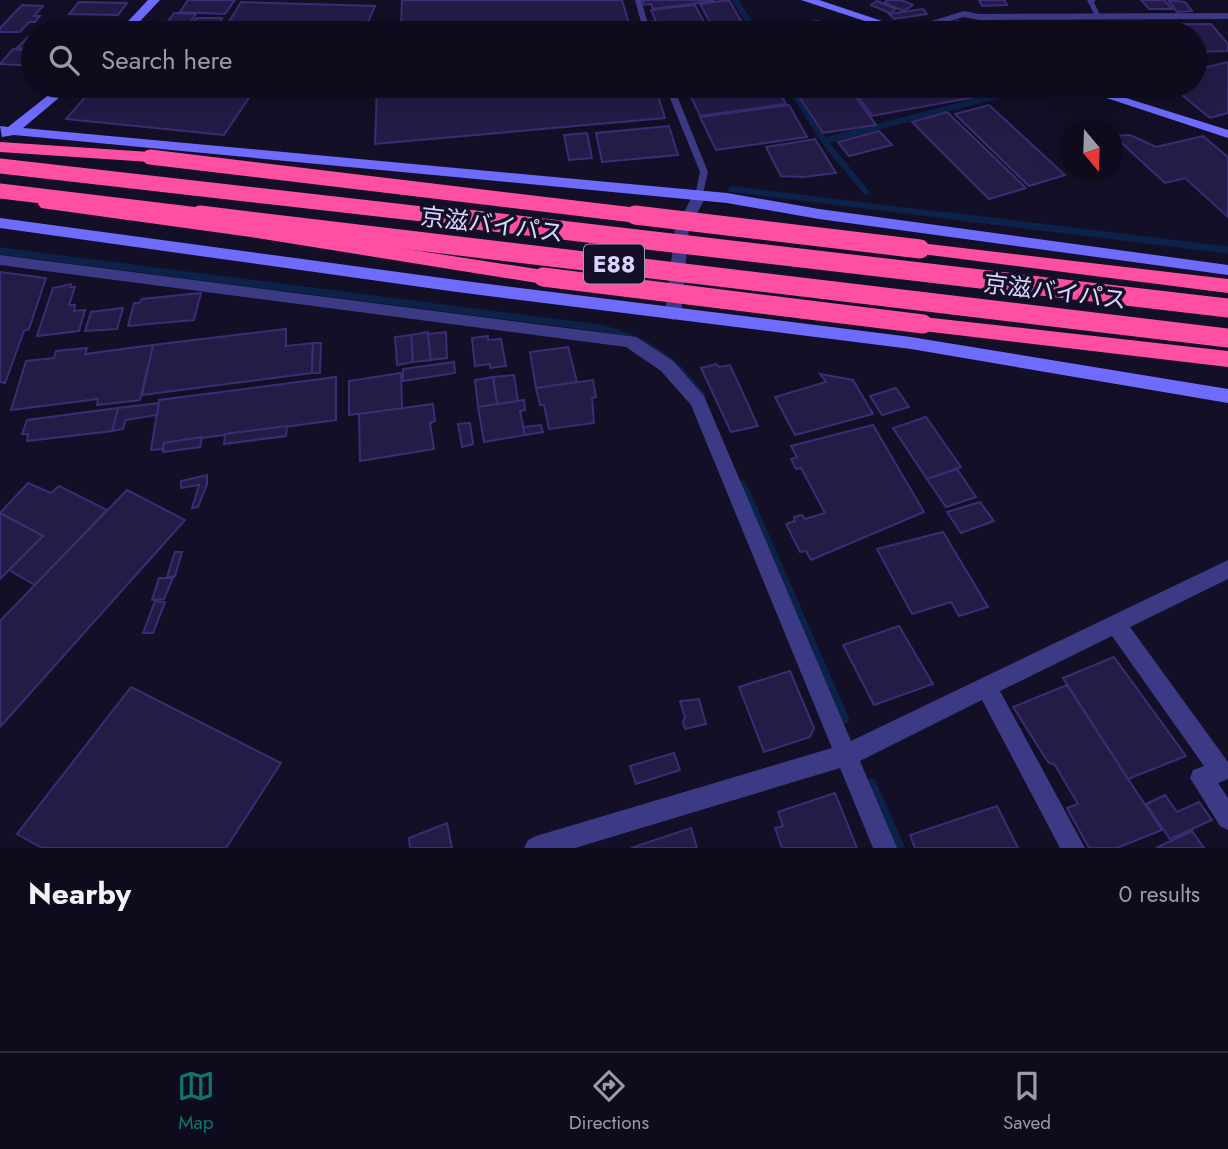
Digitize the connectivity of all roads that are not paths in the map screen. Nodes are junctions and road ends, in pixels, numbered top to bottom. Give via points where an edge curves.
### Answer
1 (154, 0) edge
2 (638, 0) edge
3 (807, 0) edge
4 (955, 0) edge
5 (1093, 0) edge
6 (964, 14) junction
7 (1228, 16) edge
8 (1098, 17) junction
9 (134, 21) edge
10 (644, 21) edge
11 (873, 21) edge
12 (942, 21) edge
13 (51, 98) edge
14 (674, 98) edge
15 (1114, 98) edge
16 (4, 134) edge
17 (1228, 134) edge
18 (0, 147) edge
19 (0, 166) edge
20 (0, 191) edge
21 (699, 196) junction
22 (0, 197) edge
23 (0, 223) edge
24 (0, 260) edge
25 (1228, 270) edge
26 (1228, 286) edge
27 (1228, 308) edge
28 (673, 313) junction
29 (1228, 338) edge
30 (1128, 347) junction
31 (1228, 359) edge
32 (1228, 370) edge
33 (1228, 396) edge
34 (1228, 569) edge
35 (1116, 624) junction
36 (987, 688) junction
37 (847, 755) junction
38 (1228, 818) edge
39 (544, 847) edge
40 (885, 848) edge
41 (1073, 848) edge

1 - 9 street
2 - 10 lane
3 - 11 street
4 - 6 street
5 - 8 lane
6 - 8 street
6 - 12 street
7 - 8 street
13 - 16 street
14 - 21 lane via 704,172
15 - 17 street
16 - 21 street
18 - 26 highway, bridge via 150,157
19 - 27 highway, 京滋バイパス / E88, bridge
20 - 29 highway, 京滋バイパス / E88, bridge
21 - 25 street
21 - 28 street via 682,229
22 - 30 highway, bridge via 543,277
23 - 28 street
24 - 37 street via 630,341 667,366 698,401
28 - 33 street via 911,343
30 - 31 highway
30 - 32 highway
34 - 35 street
35 - 36 street
35 - 38 street via 1221,771 1201,778
36 - 37 street
36 - 41 street
37 - 39 street
37 - 40 street

